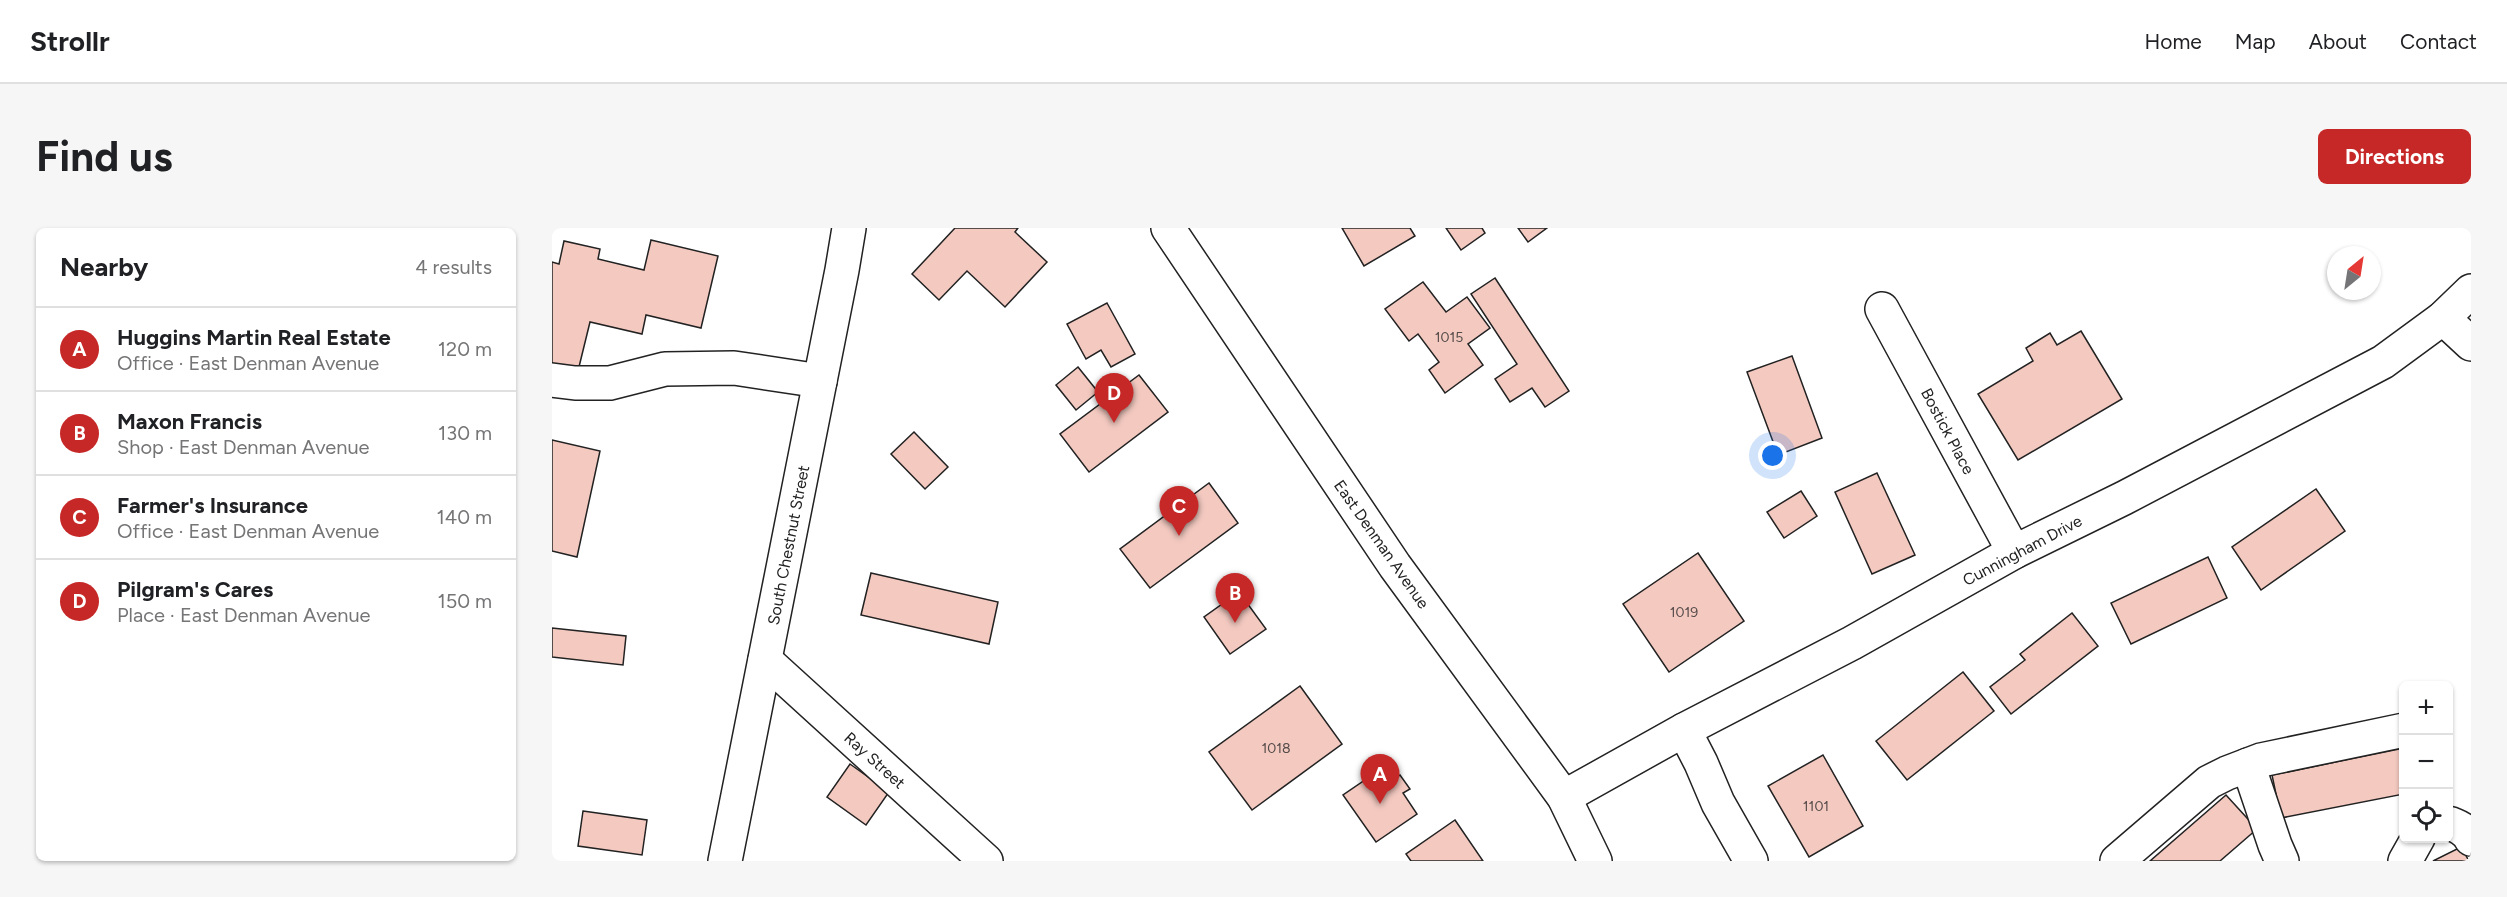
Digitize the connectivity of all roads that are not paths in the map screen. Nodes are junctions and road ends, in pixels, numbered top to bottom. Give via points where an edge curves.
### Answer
1 (849, 228) edge
2 (1168, 228) edge
3 (2471, 291) edge
4 (1882, 309) dead end
5 (2444, 318) junction
6 (2471, 344) edge
7 (552, 380) edge
8 (820, 381) junction
9 (2014, 552) junction
10 (765, 660) junction
11 (1684, 730) junction
12 (2399, 731) edge
13 (2248, 765) junction
14 (1564, 797) junction
15 (2453, 824) edge
16 (2471, 839) edge
17 (2415, 843) edge
18 (725, 861) edge
19 (986, 861) edge
20 (1595, 861) edge
21 (1751, 861) edge
22 (2117, 861) edge
23 (2282, 861) edge
24 (2405, 861) edge

1 - 8 street, South Chestnut Street
2 - 14 street, East Denman Avenue via 1395,566
3 - 5 street, Cunningham Drive
4 - 9 street, Bostick Place
5 - 6 street
5 - 9 street, Cunningham Drive via 2383,362
7 - 8 street via 610,382 665,369 734,368
8 - 10 street, South Chestnut Street
9 - 11 street, Cunningham Drive via 1852,643
10 - 18 street, South Chestnut Street
10 - 19 street, Ray Street
11 - 14 street, Cunningham Drive
11 - 21 street
12 - 13 street
13 - 22 street via 2209,783
13 - 23 street
14 - 20 street, East Denman Avenue
15 - 16 street
17 - 24 street

